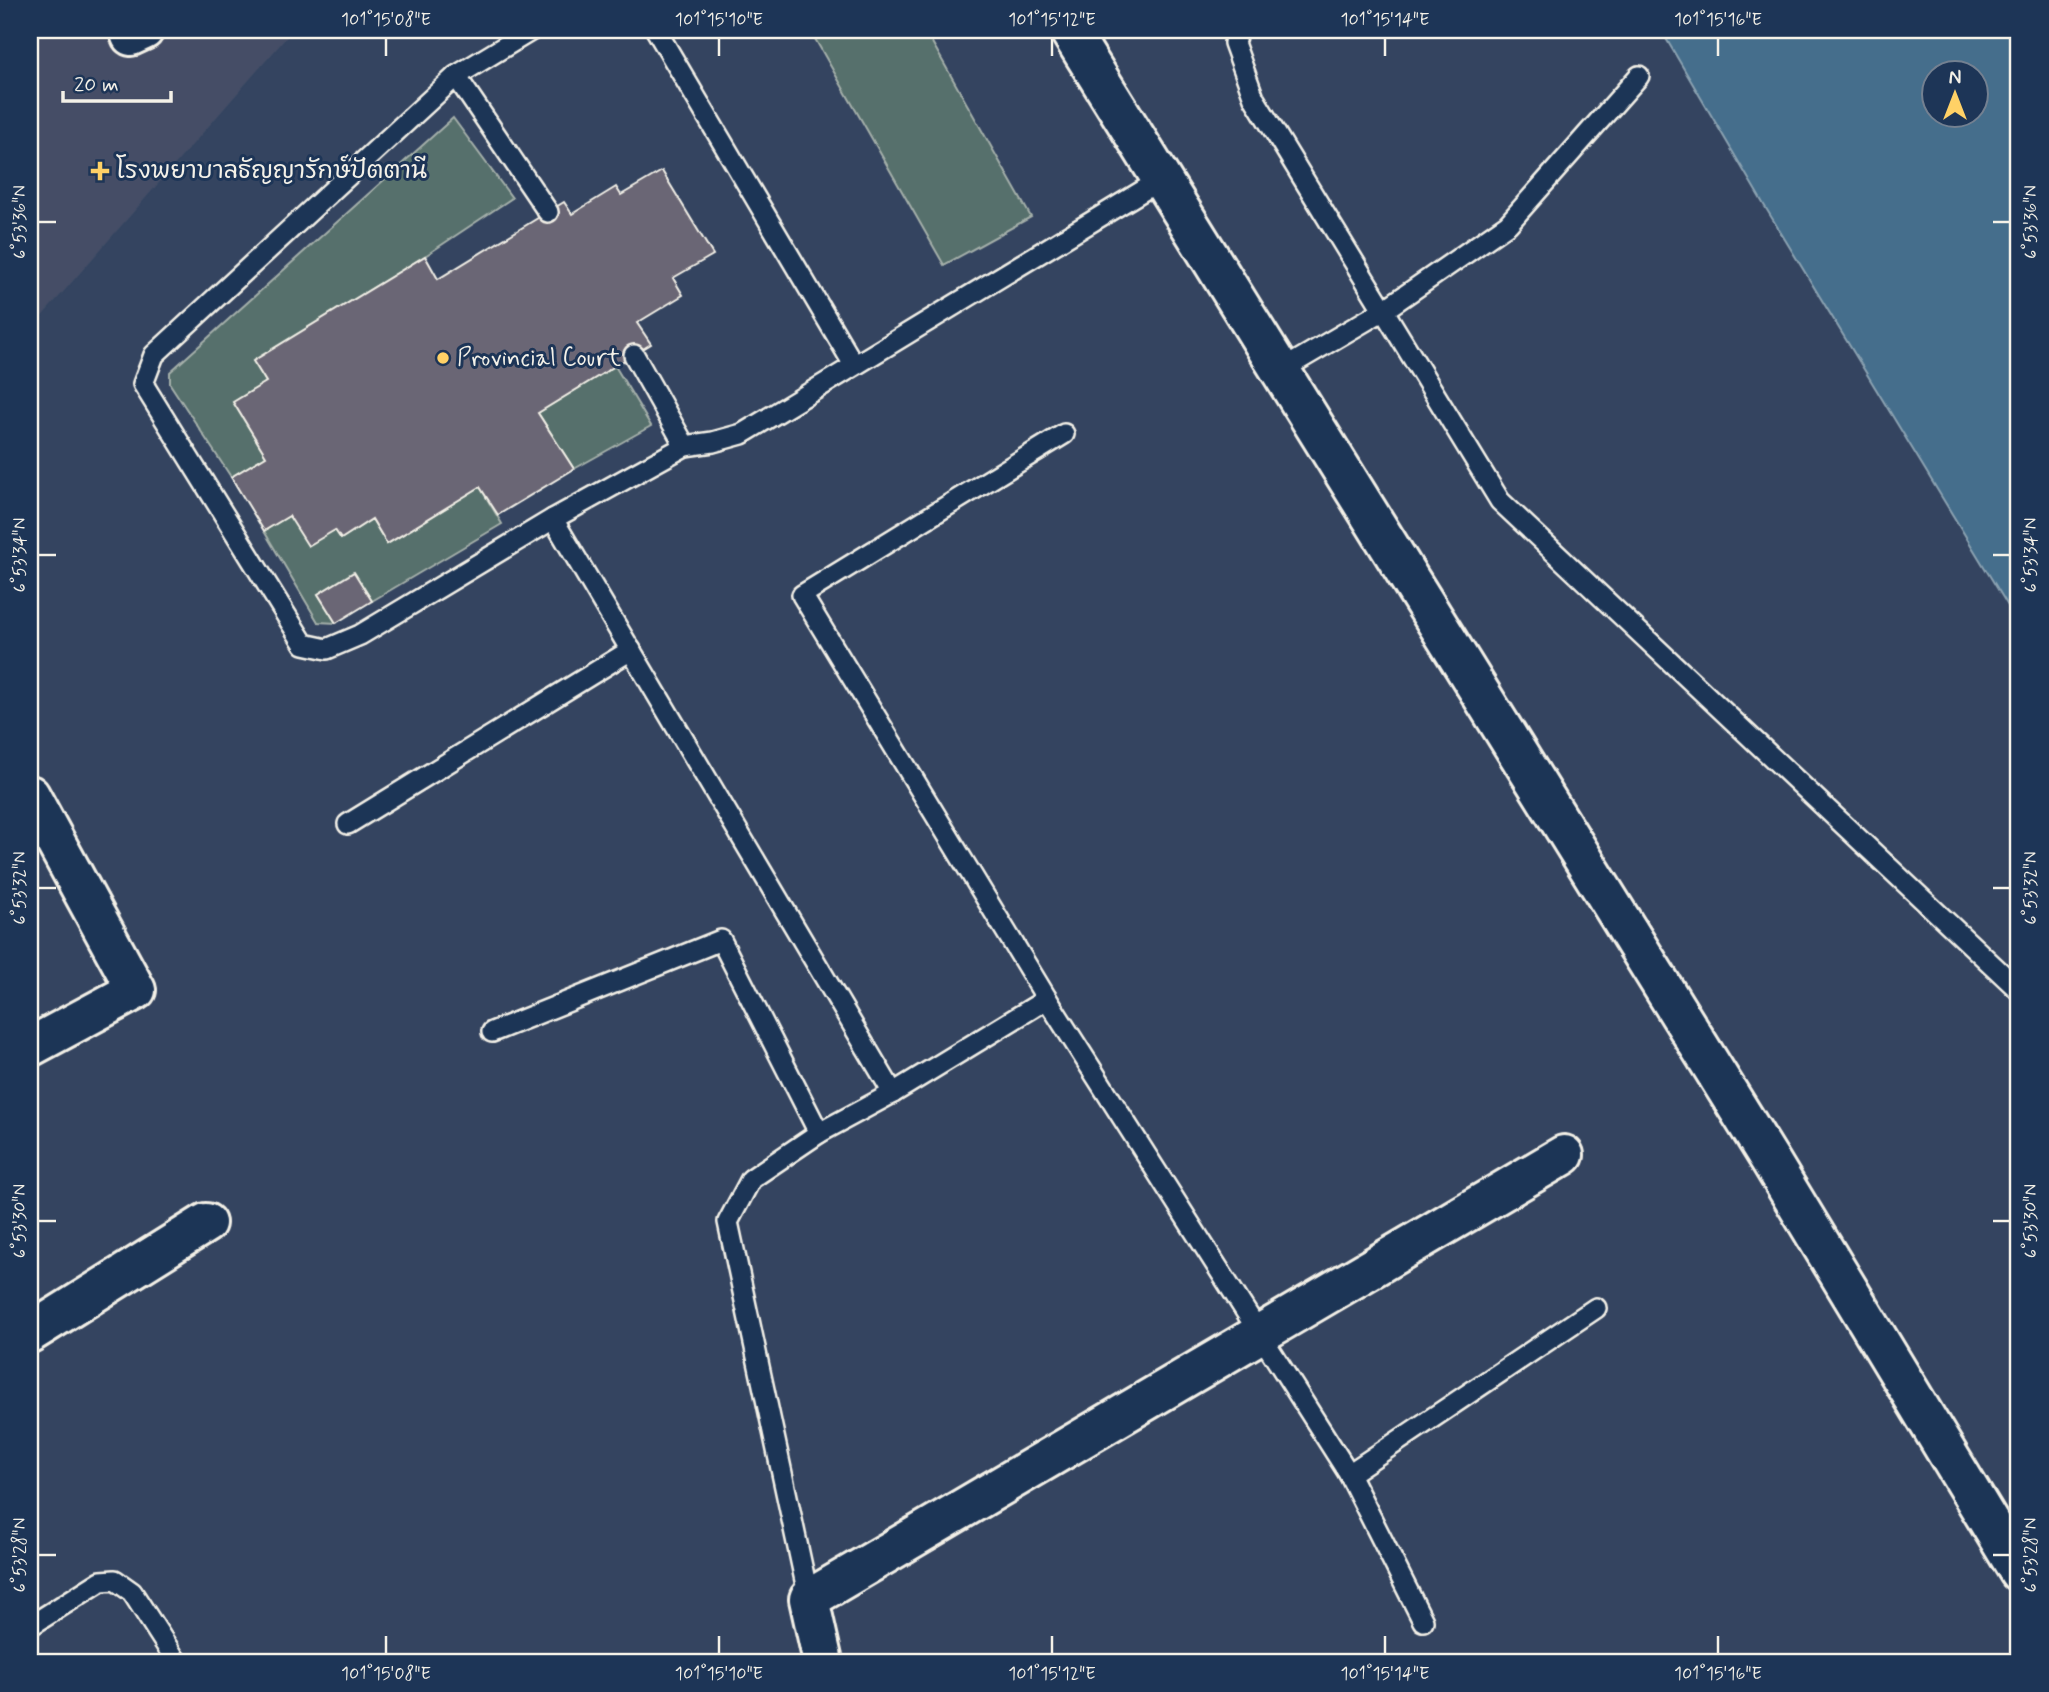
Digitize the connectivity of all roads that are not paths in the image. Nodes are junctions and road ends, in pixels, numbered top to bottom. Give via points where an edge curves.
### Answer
1 (129, 30) edge
2 (144, 30) edge
3 (532, 30) edge
4 (656, 30) edge
5 (1069, 30) edge
6 (1238, 30) edge
7 (456, 76) junction
8 (1639, 76) dead end
9 (1162, 179) junction
10 (548, 212) dead end
11 (1384, 310) junction
12 (634, 355) dead end
13 (854, 365) junction
14 (1280, 371) junction
15 (1064, 434) dead end
16 (685, 446) junction
17 (553, 519) junction
18 (631, 650) junction
19 (30, 794) edge
20 (348, 824) dead end
21 (2019, 989) edge
22 (1047, 999) junction
23 (492, 1032) dead end
24 (30, 1047) edge
25 (893, 1093) junction
26 (819, 1133) junction
27 (1564, 1154) dead end
28 (206, 1223) dead end
29 (1596, 1308) dead end
30 (30, 1333) edge
31 (1259, 1334) junction
32 (1349, 1474) junction
33 (2019, 1572) edge
34 (809, 1599) junction
35 (1423, 1620) dead end
36 (30, 1626) edge
37 (177, 1662) edge
38 (823, 1662) edge

1 - 2 street via 131,36
3 - 7 lane
4 - 13 lane
5 - 9 street
6 - 11 lane via 1234,43 1254,98
7 - 10 lane
7 - 17 lane via 154,355 143,384 304,644 327,649 360,635
8 - 11 lane via 1508,224
9 - 13 lane
9 - 14 street
11 - 14 lane
11 - 21 lane via 1500,501
12 - 16 lane
13 - 16 lane via 742,434
14 - 33 street via 1770,1160
15 - 22 lane via 802,595
16 - 17 lane
17 - 18 lane
18 - 20 lane
18 - 25 lane
19 - 24 street via 136,990
22 - 25 lane
22 - 31 lane
23 - 26 lane via 721,940
25 - 26 lane
26 - 34 lane via 751,1179 729,1222
27 - 31 street
28 - 30 street
29 - 32 lane
31 - 32 lane
31 - 34 street
32 - 35 lane
34 - 38 street
36 - 37 lane via 101,1581 115,1580 132,1592

